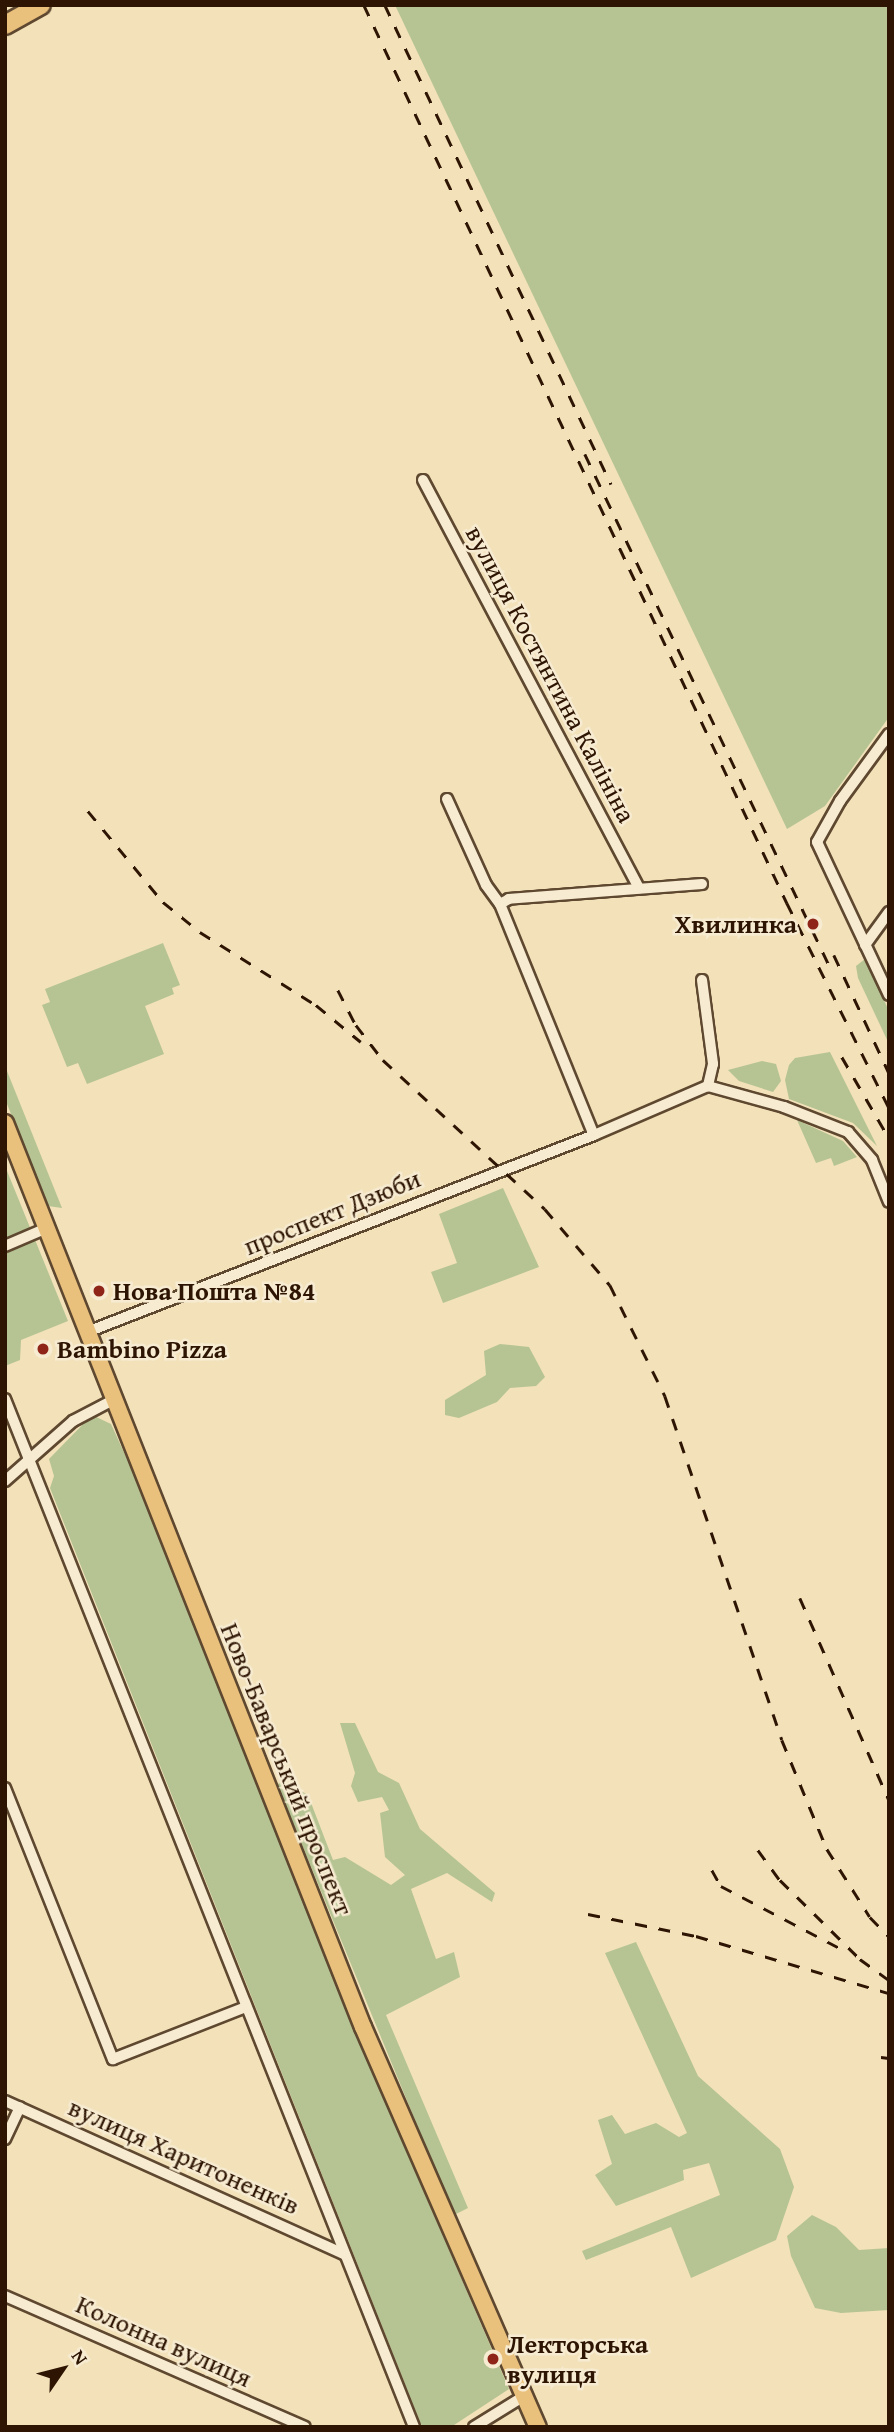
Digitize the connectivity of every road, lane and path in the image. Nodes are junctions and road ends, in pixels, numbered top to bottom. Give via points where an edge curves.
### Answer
1 (41, 5) edge
2 (5, 25) edge
3 (424, 480) dead end
4 (889, 734) edge
5 (447, 799) dead end
6 (702, 884) dead end
7 (639, 888) junction
8 (500, 904) junction
9 (889, 912) edge
10 (865, 945) junction
11 (702, 980) dead end
12 (889, 995) edge
13 (708, 1086) junction
14 (5, 1123) edge
15 (594, 1135) junction
16 (889, 1202) edge
17 (47, 1228) junction
18 (5, 1246) edge
19 (87, 1332) junction
20 (5, 1399) edge
21 (113, 1400) junction
22 (29, 1459) junction
23 (5, 1481) edge
24 (5, 1788) edge
25 (246, 2007) junction
26 (5, 2101) edge
27 (20, 2107) junction
28 (5, 2138) edge
29 (344, 2254) junction
30 (5, 2297) edge
31 (524, 2396) junction
32 (304, 2427) edge
33 (414, 2427) edge
34 (474, 2427) edge
35 (538, 2427) edge

1 - 2 highway
3 - 7 street, вулиця Костянтина Калініна
4 - 10 street via 840,801 817,842
5 - 8 street via 486,886
6 - 7 street
7 - 8 street
8 - 15 street
9 - 10 street
10 - 12 street
11 - 13 street via 713,1064
13 - 15 street
13 - 16 street via 784,1107 848,1132 872,1160
14 - 17 main road, Ново-Баварський проспект
15 - 19 street, проспект Дзюби
17 - 18 street
17 - 19 main road, Ново-Баварський проспект
19 - 21 main road, Ново-Баварський проспект
20 - 22 street
21 - 22 street via 74,1421
21 - 31 main road, Ново-Баварський проспект via 363,2027
22 - 23 street
22 - 25 street
24 - 25 street via 113,2059
25 - 29 street
26 - 27 street, вулиця Харитоненків
27 - 28 street
27 - 29 street, вулиця Харитоненків
29 - 33 street
30 - 32 street, Колонна вулиця
31 - 34 street
31 - 35 main road, Ново-Баварський проспект

